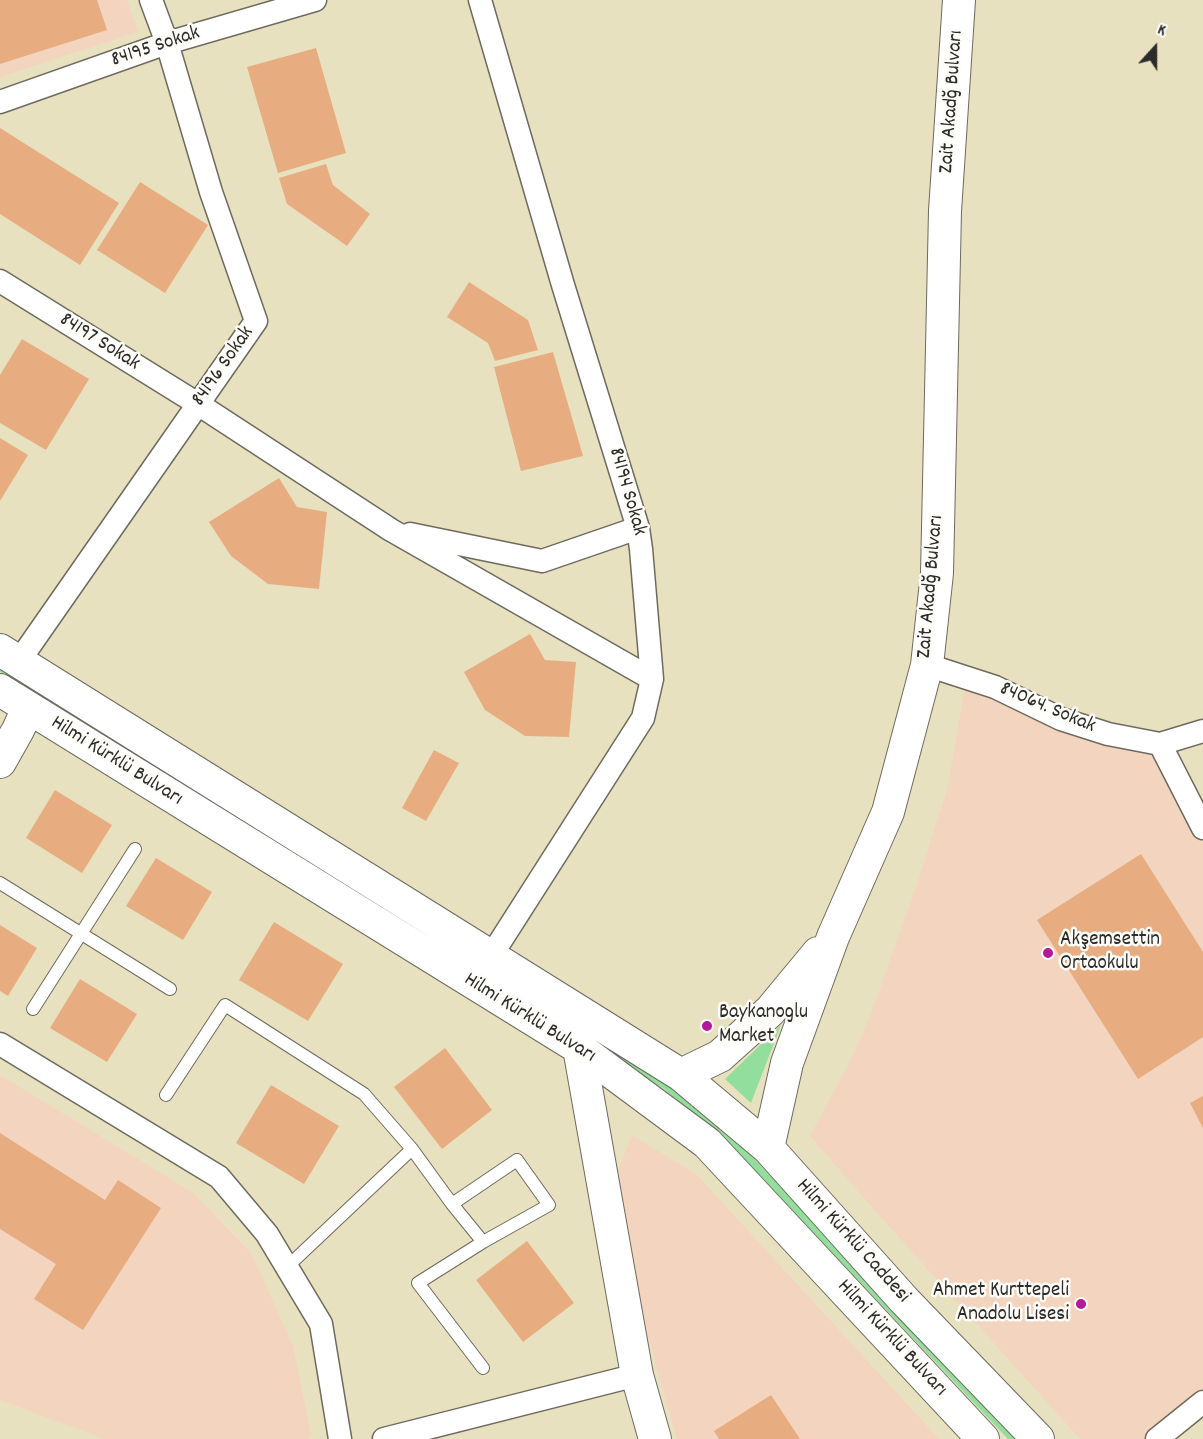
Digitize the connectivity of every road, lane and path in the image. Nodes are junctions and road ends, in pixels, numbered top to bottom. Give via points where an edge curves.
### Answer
1 (151, 0) edge
2 (315, 0) edge
3 (480, 0) edge
4 (960, 0) edge
5 (167, 43) junction
6 (0, 102) edge
7 (0, 281) edge
8 (198, 404) junction
9 (638, 528) junction
10 (391, 530) junction
11 (9, 656) edge
12 (927, 665) junction
13 (652, 679) junction
14 (0, 690) edge
15 (27, 708) junction
16 (1203, 731) edge
17 (1160, 744) junction
18 (0, 762) edge
19 (1203, 828) edge
20 (135, 849) dead end
21 (0, 883) edge
22 (81, 935) junction
23 (832, 937) junction
24 (492, 956) junction
25 (170, 989) dead end
26 (33, 1009) dead end
27 (0, 1044) edge
28 (579, 1048) junction
29 (681, 1075) junction
30 (166, 1095) dead end
31 (768, 1148) junction
32 (412, 1149) junction
33 (452, 1204) junction
34 (483, 1242) junction
35 (287, 1267) junction
36 (483, 1368) dead end
37 (637, 1375) junction
38 (1203, 1402) edge
39 (340, 1439) edge
40 (384, 1439) edge
41 (655, 1439) edge
42 (983, 1439) edge
43 (1038, 1439) edge
44 (1157, 1439) edge

1 - 5 street, 84196 Sokak
2 - 5 street, 84195 Sokak
3 - 9 street, 84194 Sokak
4 - 12 main road, Zait Akadğ Bulvarı via 945,212 937,573
5 - 6 street, 84195 Sokak
5 - 8 street, 84196 Sokak via 211,192 256,321
7 - 8 street, 84197 Sokak
8 - 10 street, 84197 Sokak
8 - 11 street, 84196 Sokak
9 - 10 street via 542,561
9 - 13 street, 84194 Sokak
10 - 13 street, 84197 Sokak
11 - 24 main road, Hilmi Kürklü Bulvarı
12 - 17 street, 84064. Sokak via 995,687 1061,719 1108,734
12 - 23 main road, Zait Akadğ Bulvarı via 888,812
13 - 24 street, 84194 Sokak via 643,718
14 - 15 main road, Hilmi Kürklü Bulvarı
15 - 18 main road
15 - 28 main road, Hilmi Kürklü Bulvarı
16 - 17 street, 84064. Sokak
17 - 19 street
20 - 22 lane
21 - 22 lane
22 - 25 lane
22 - 26 lane
23 - 29 main road via 770,1011 720,1056
23 - 31 main road, Zait Akadğ Bulvarı via 787,1063
24 - 29 main road, Hilmi Kürklü Bulvarı
27 - 35 street via 219,1177 267,1234
28 - 37 main road
28 - 42 main road, Hilmi Kürklü Bulvarı via 707,1143
29 - 31 main road, Hilmi Kürklü Bulvarı
30 - 32 lane via 225,1005 364,1094
31 - 43 main road, Hilmi Kürklü Caddesi via 904,1300
32 - 33 lane
32 - 35 lane
33 - 34 lane
33 - 34 lane via 517,1160 549,1205
34 - 36 lane via 418,1283
35 - 39 street via 321,1324
37 - 40 street
37 - 41 main road
38 - 44 street

